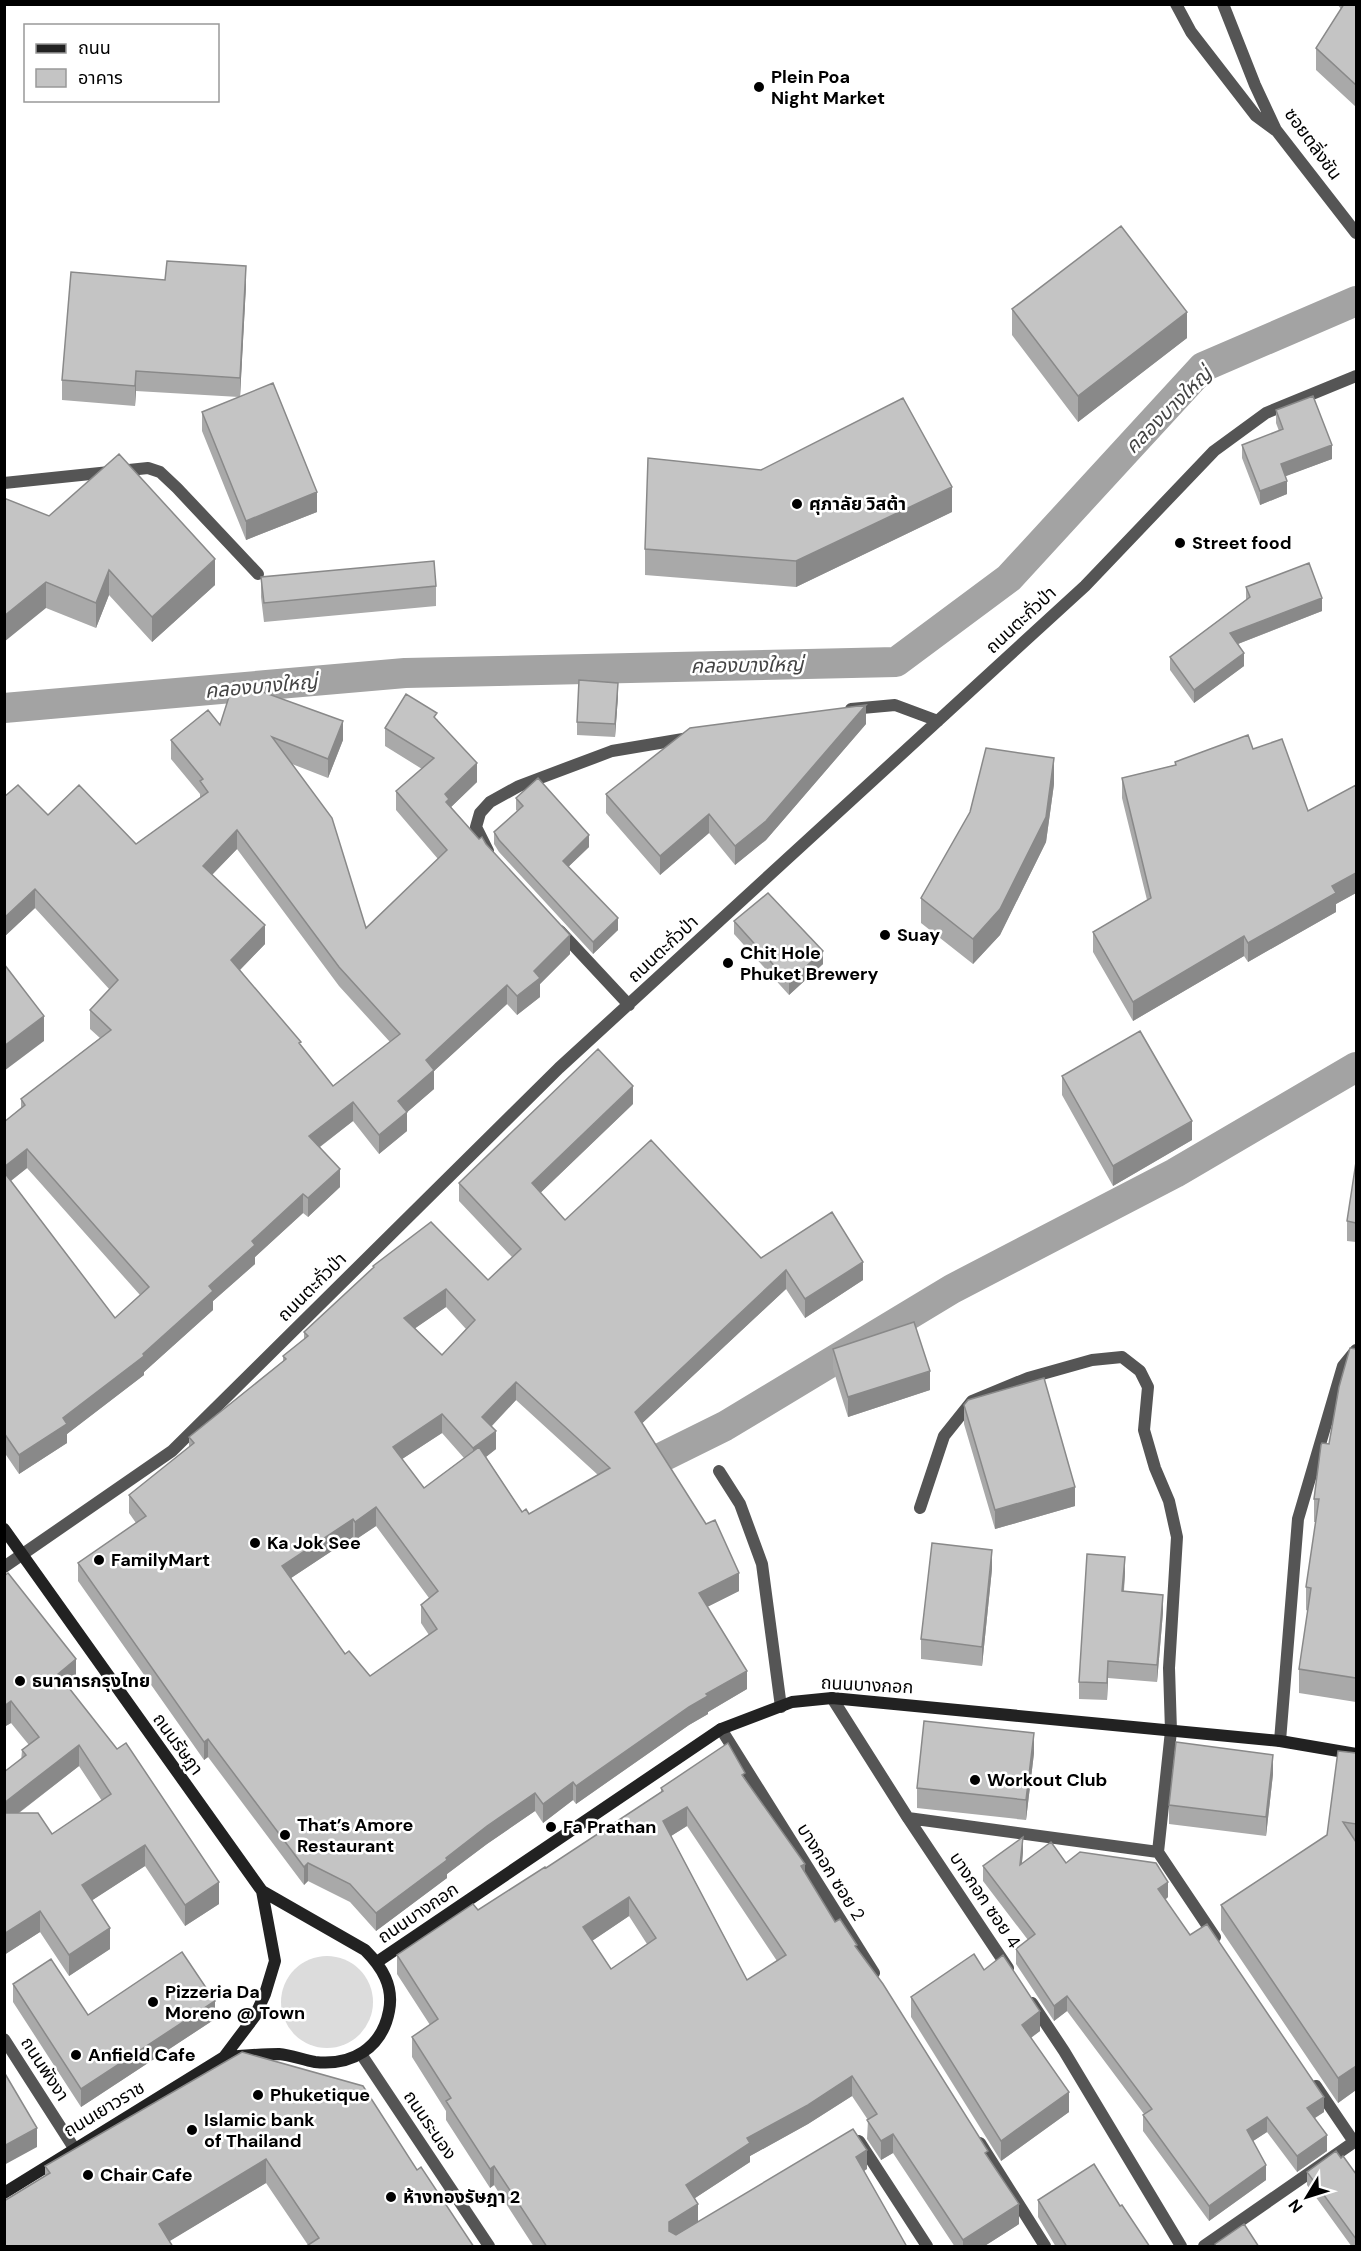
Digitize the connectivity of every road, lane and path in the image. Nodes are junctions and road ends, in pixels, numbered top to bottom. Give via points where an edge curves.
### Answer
1 (1176, 4) edge
2 (1223, 4) edge
3 (1276, 130) junction
4 (1356, 233) edge
5 (1356, 376) edge
6 (4, 483) edge
7 (258, 574) dead end
8 (834, 712) edge
9 (938, 721) junction
10 (706, 735) edge
11 (492, 857) edge
12 (548, 918) edge
13 (629, 1005) junction
14 (1356, 1350) edge
15 (719, 1471) dead end
16 (920, 1508) dead end
17 (4, 1529) edge
18 (23, 1556) junction
19 (4, 1567) edge
20 (832, 1698) junction
21 (781, 1707) junction
22 (721, 1729) junction
23 (1171, 1731) junction
24 (1280, 1741) junction
25 (1356, 1754) edge
26 (908, 1818) junction
27 (1158, 1852) junction
28 (262, 1891) junction
29 (1223, 1949) edge
30 (377, 1962) junction
31 (1012, 1974) edge
32 (880, 1984) edge
33 (1025, 1993) edge
34 (4, 2039) edge
35 (361, 2054) junction
36 (224, 2057) junction
37 (1308, 2074) edge
38 (975, 2136) edge
39 (846, 2143) edge
40 (74, 2148) junction
41 (4, 2193) edge
42 (489, 2247) edge
43 (927, 2247) edge
44 (1045, 2247) edge
45 (1181, 2247) edge
46 (1204, 2247) edge

1 - 3 street via 1191,32 1256,116
2 - 3 street, ซอยตลิ่งชัน
3 - 4 street, ซอยตลิ่งชัน
5 - 9 street, ถนนตะกั่วป่า via 1266,413 1214,451 1085,586
6 - 7 street via 148,468 160,472
8 - 9 street via 895,705
9 - 13 street, ถนนตะกั่วป่า
10 - 11 street via 612,751 519,786 490,802 480,813 476,827
12 - 13 street
13 - 18 street, ถนนตะกั่วป่า via 559,1068 172,1451
14 - 24 street via 1343,1366 1298,1519
15 - 21 street via 740,1504 762,1564
16 - 23 street via 944,1437 972,1401 1028,1378 1092,1360 1122,1357 1140,1371 1148,1387 1144,1430 1169,1501 1176,1537 1169,1668
17 - 18 main road, ถนนรัษฎา
18 - 19 street, ถนนตะกั่วป่า
18 - 28 main road, ถนนรัษฎา
20 - 21 main road, ถนนบางกอก via 792,1702
20 - 23 main road, ถนนบางกอก
20 - 26 street, บางกอก ซอย 4
21 - 22 main road, ถนนบางกอก
22 - 30 main road, ถนนบางกอก
22 - 32 street, บางกอก ซอย 2
23 - 24 main road, ถนนบางกอก
23 - 27 street
24 - 25 main road, ถนนบางกอก
26 - 27 street
26 - 31 street, บางกอก ซอย 4
27 - 29 street
28 - 30 main road via 365,1950
28 - 36 main road via 275,1961 255,2016
30 - 35 main road via 387,1980 391,2001 387,2022 377,2040
33 - 45 street
34 - 40 street, ถนนพังงา
35 - 36 main road via 338,2062 281,2054
35 - 42 street, ถนนระนอง
36 - 40 main road, ถนนเยาวราช
37 - 46 street via 1354,2142
38 - 44 street
39 - 43 street via 856,2137
40 - 41 main road, ถนนเยาวราช

